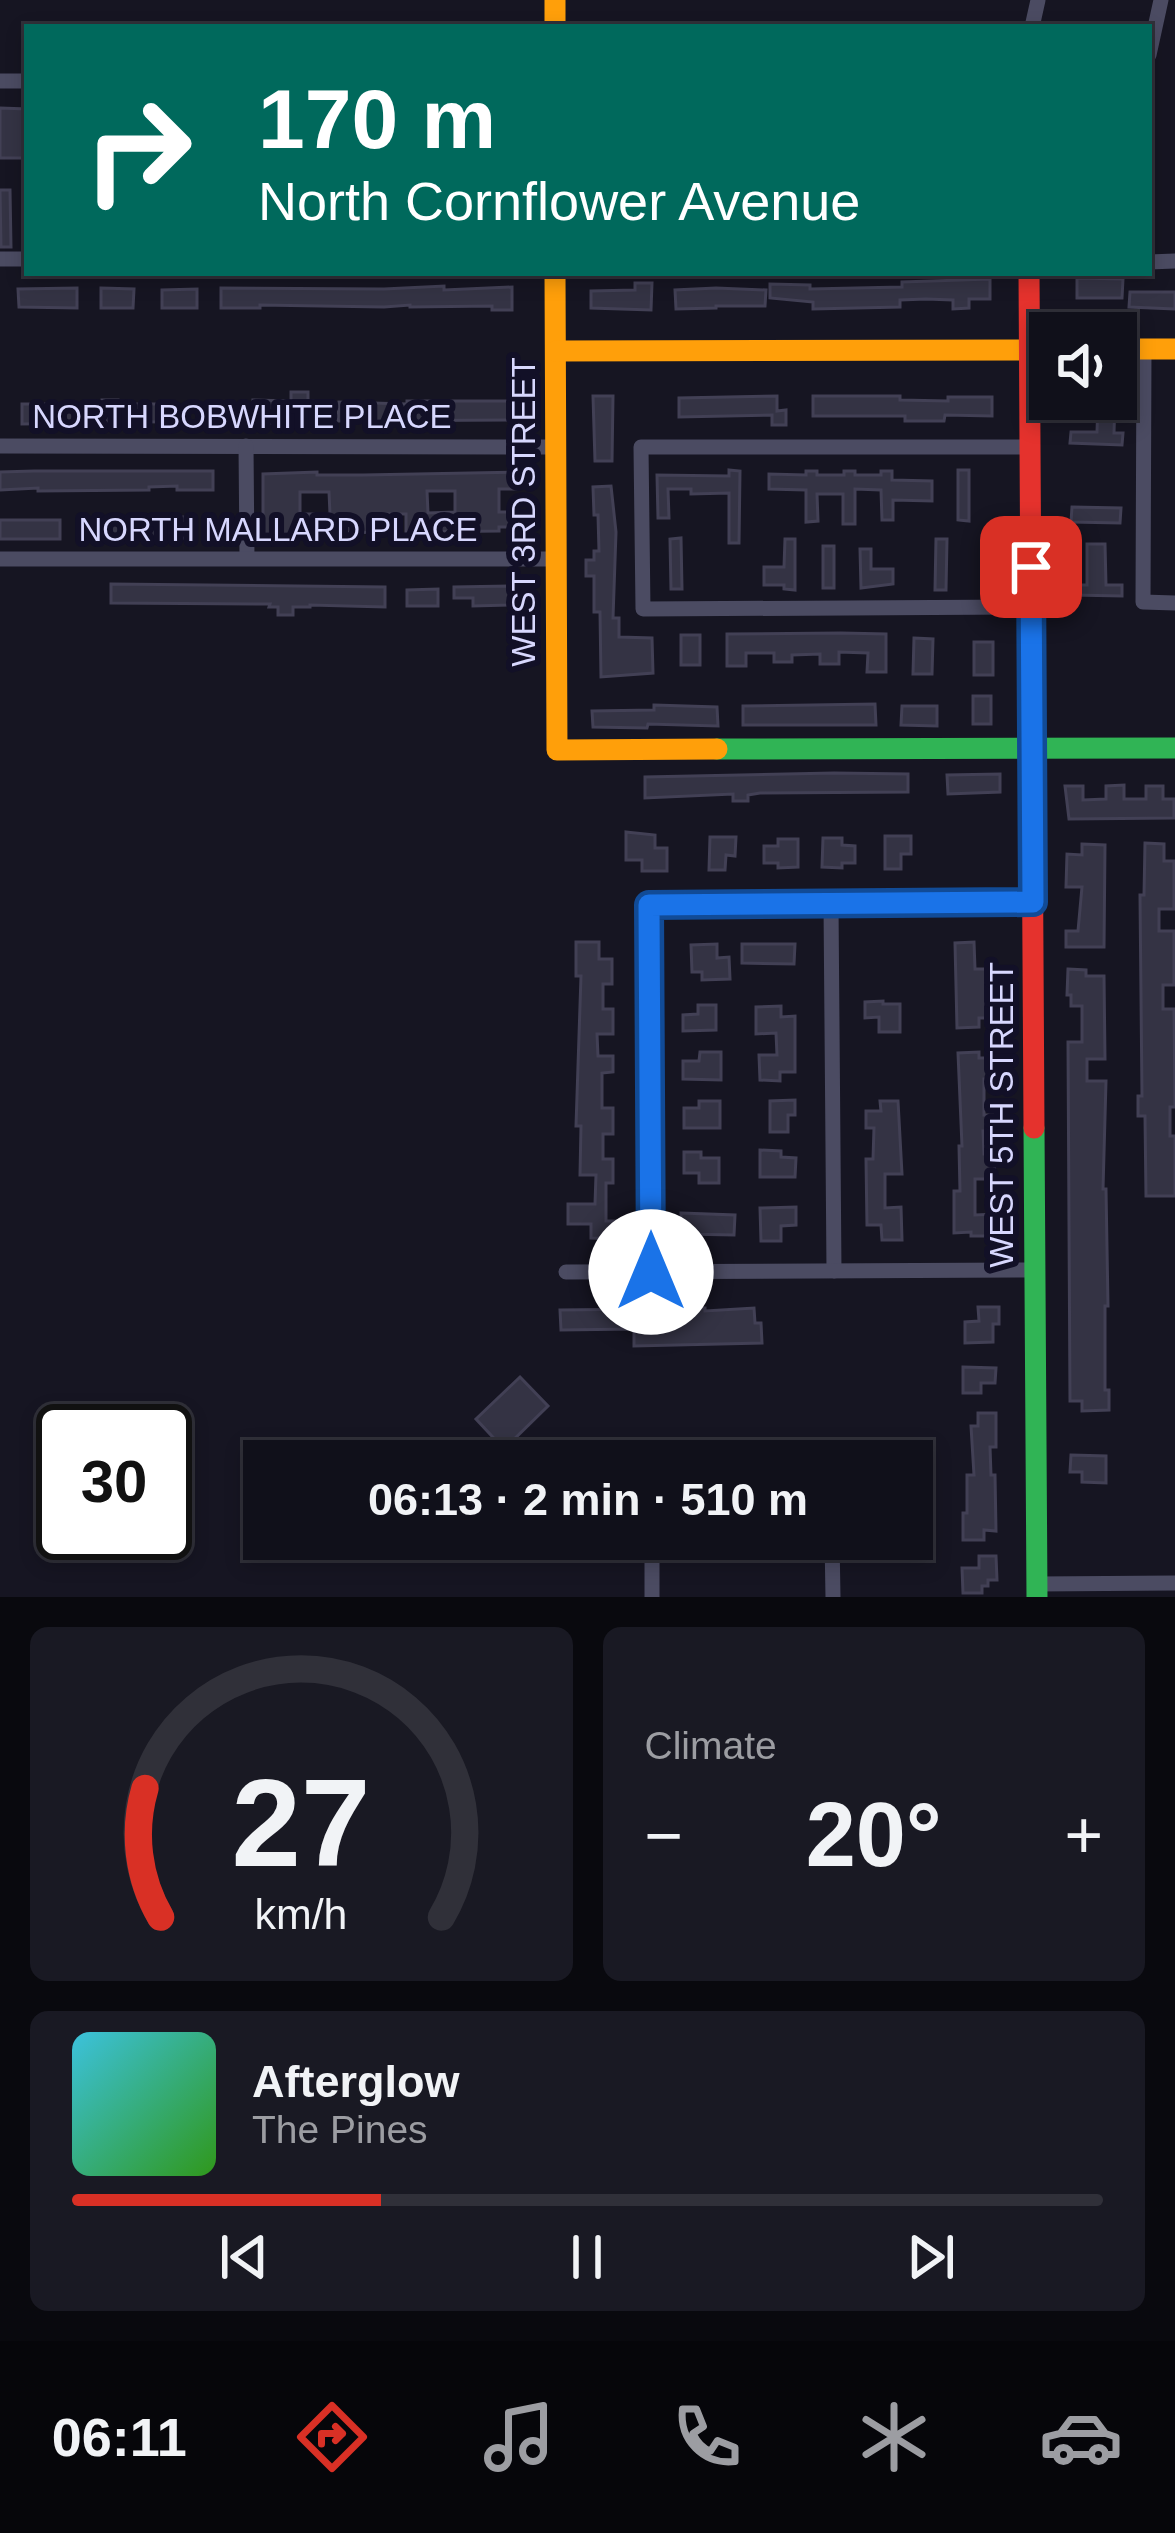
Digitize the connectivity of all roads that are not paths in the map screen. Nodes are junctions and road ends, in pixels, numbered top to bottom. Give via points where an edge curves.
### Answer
1 (1161, 0) edge
2 (1152, 41) edge
3 (555, 276) edge
4 (1029, 276) edge
5 (1035, 312) edge
6 (1137, 349) edge
7 (1144, 349) junction
8 (1175, 349) edge
9 (1029, 350) edge
10 (556, 351) junction
11 (1034, 420) edge
12 (0, 446) edge
13 (246, 446) junction
14 (556, 447) junction
15 (1032, 447) junction
16 (247, 558) junction
17 (0, 559) edge
18 (556, 559) junction
19 (1175, 603) edge
20 (1030, 607) junction
21 (1175, 748) edge
22 (1032, 749) junction
23 (1033, 902) junction
24 (831, 904) junction
25 (1034, 1270) junction
26 (834, 1271) junction
27 (566, 1272) dead end
28 (651, 1272) junction
29 (652, 1560) edge
30 (832, 1560) edge
31 (1175, 1583) edge
32 (1037, 1590) edge
33 (652, 1597) edge
34 (833, 1597) edge

1 - 2 street
3 - 10 street, WEST 3RD STREET
4 - 5 street, WEST 5TH STREET
6 - 7 street
7 - 8 street
7 - 19 street via 1143,602
9 - 10 street
10 - 14 street, WEST 3RD STREET
11 - 15 street, WEST 5TH STREET
12 - 13 street, NORTH BOBWHITE PLACE
13 - 14 street, NORTH BOBWHITE PLACE
13 - 16 street
14 - 18 street, WEST 3RD STREET
15 - 20 street, WEST 5TH STREET
15 - 20 street via 640,447 643,609
16 - 17 street, NORTH MALLARD PLACE
16 - 18 street, NORTH MALLARD PLACE
18 - 22 street, WEST 3RD STREET via 557,750
20 - 22 street, WEST 5TH STREET
21 - 22 street
22 - 23 street, WEST 5TH STREET
23 - 24 street
23 - 25 street, WEST 5TH STREET
24 - 26 street
24 - 28 street via 649,905
25 - 26 street
25 - 32 street, WEST 5TH STREET
26 - 28 street
27 - 28 street
29 - 33 street
30 - 34 street
31 - 32 street

